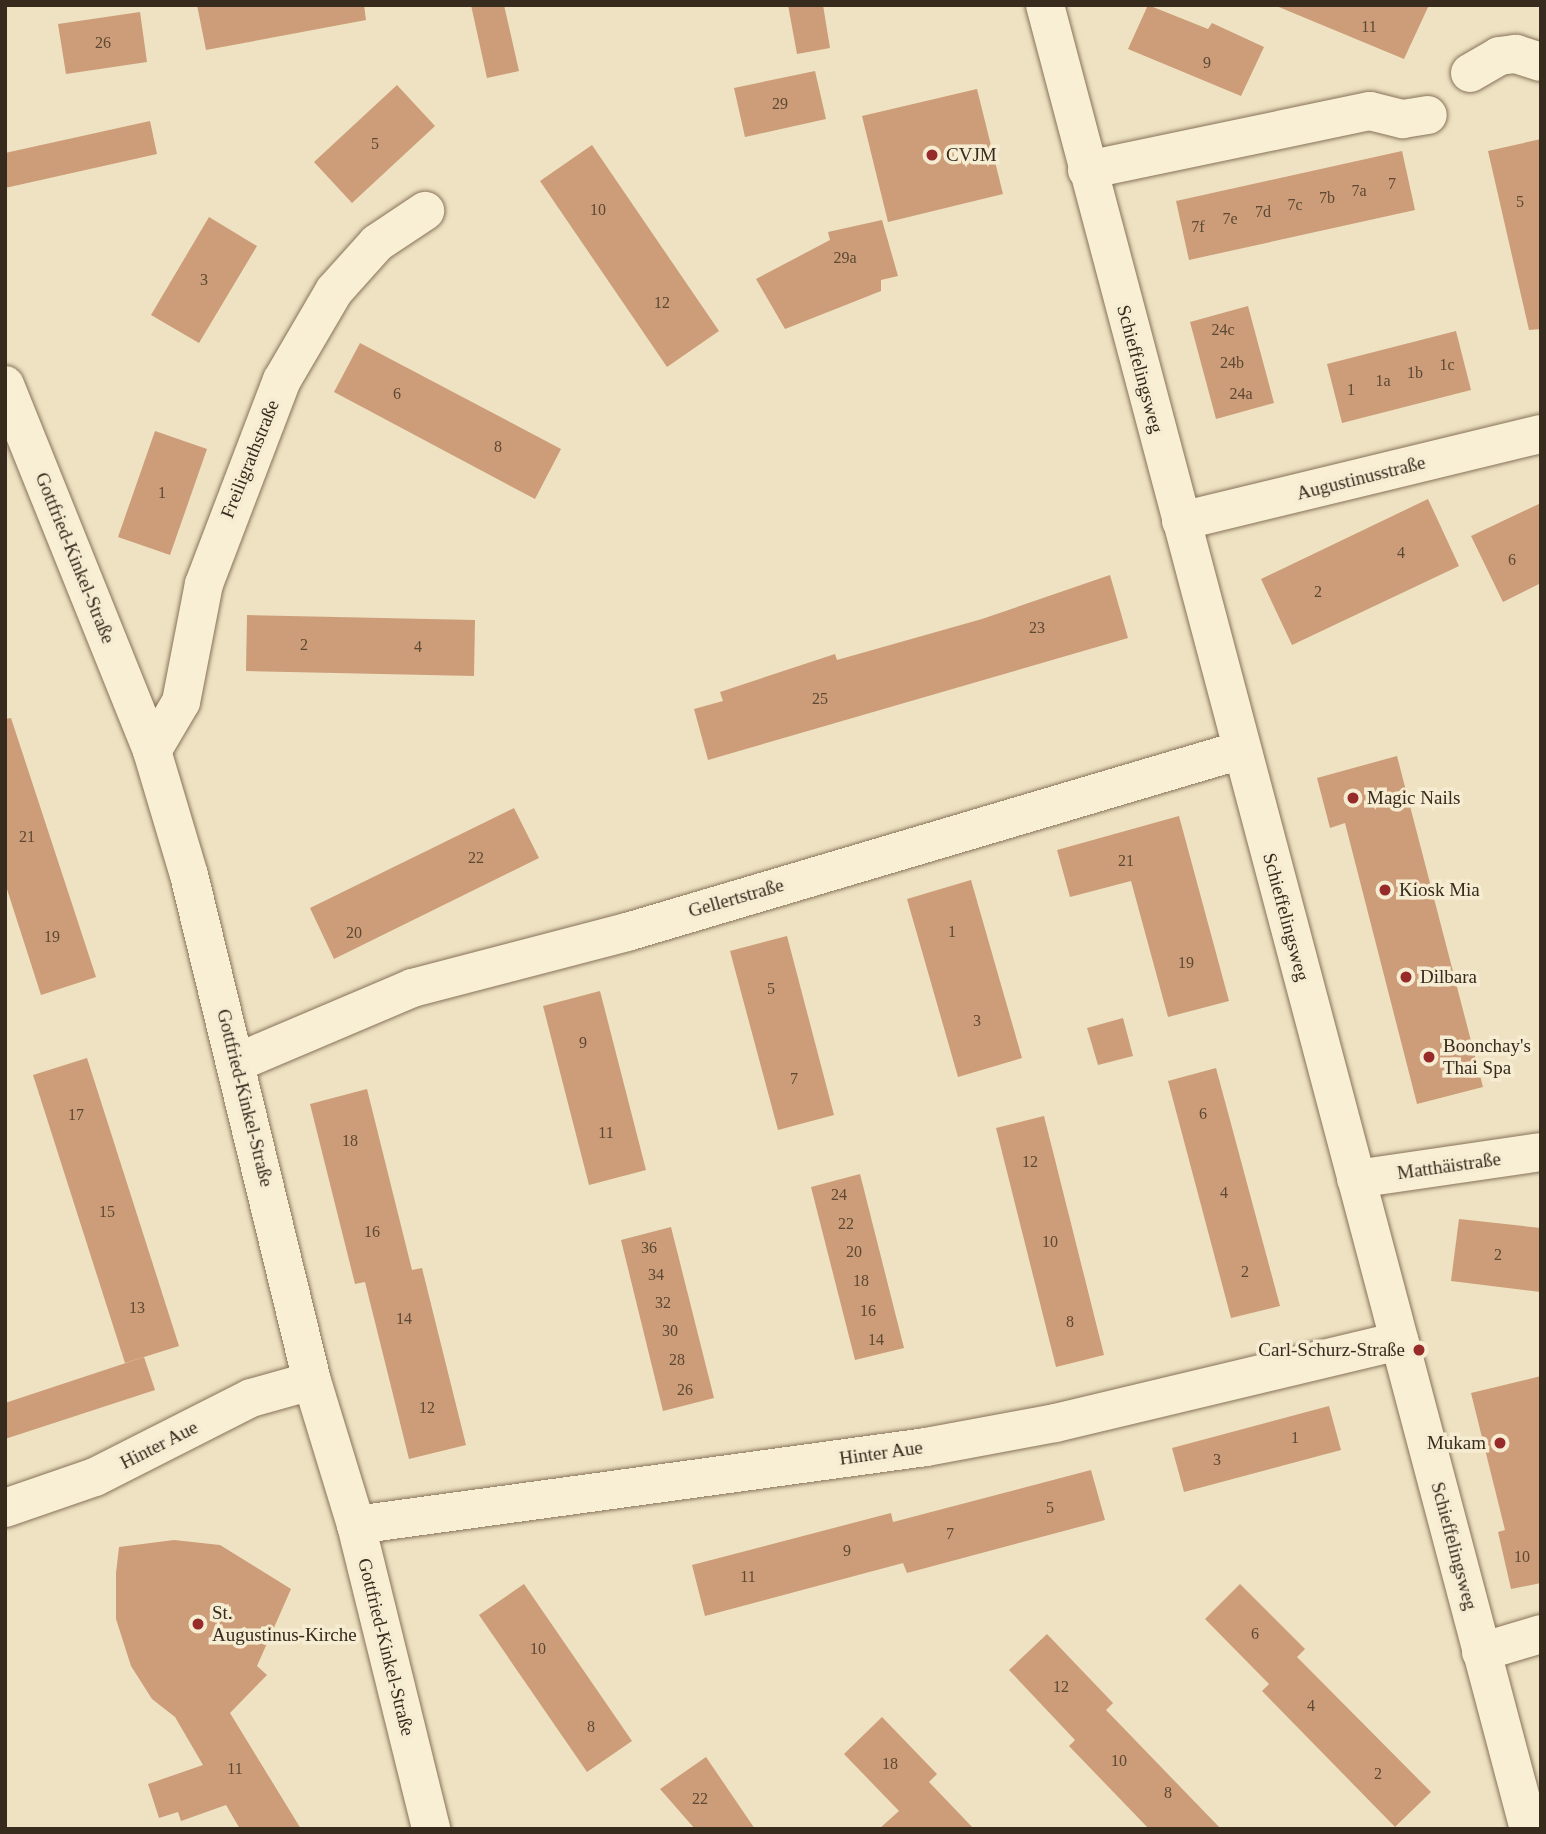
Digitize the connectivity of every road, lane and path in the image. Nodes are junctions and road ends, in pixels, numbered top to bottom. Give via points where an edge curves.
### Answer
1 (1045, 5) edge
2 (1541, 62) edge
3 (1470, 74) dead end
4 (1428, 115) dead end
5 (1087, 170) junction
6 (425, 211) dead end
7 (5, 385) edge
8 (1541, 434) edge
9 (1181, 522) junction
10 (1241, 750) junction
11 (152, 751) junction
12 (238, 1062) junction
13 (1541, 1152) edge
14 (1356, 1179) junction
15 (1399, 1341) junction
16 (312, 1381) junction
17 (5, 1508) edge
18 (356, 1525) junction
19 (1541, 1634) edge
20 (1481, 1652) junction
21 (431, 1829) edge
22 (1529, 1829) edge

1 - 5 street, Schieffelingsweg
2 - 3 street via 1516,54 1499,57
4 - 5 street via 1403,120 1370,110
5 - 9 street, Schieffelingsweg
6 - 11 street, Freiligrathstraße via 377,243 334,291 282,380 204,584 181,702
7 - 11 street, Gottfried-Kinkel-Straße
8 - 9 street, Augustinusstraße
9 - 10 street, Schieffelingsweg
10 - 12 street, Gellertstraße via 627,932 412,988
10 - 14 street, Schieffelingsweg
11 - 12 street, Gottfried-Kinkel-Straße
12 - 16 street, Gottfried-Kinkel-Straße
13 - 14 street, Matthäistraße
14 - 15 street, Schieffelingsweg
15 - 18 street, Hinter Aue via 1055,1423 939,1445
15 - 20 street, Schieffelingsweg
16 - 17 street, Hinter Aue via 251,1398 94,1477
16 - 18 street, Gottfried-Kinkel-Straße
18 - 21 street, Gottfried-Kinkel-Straße
19 - 20 street
20 - 22 street, Schieffelingsweg

